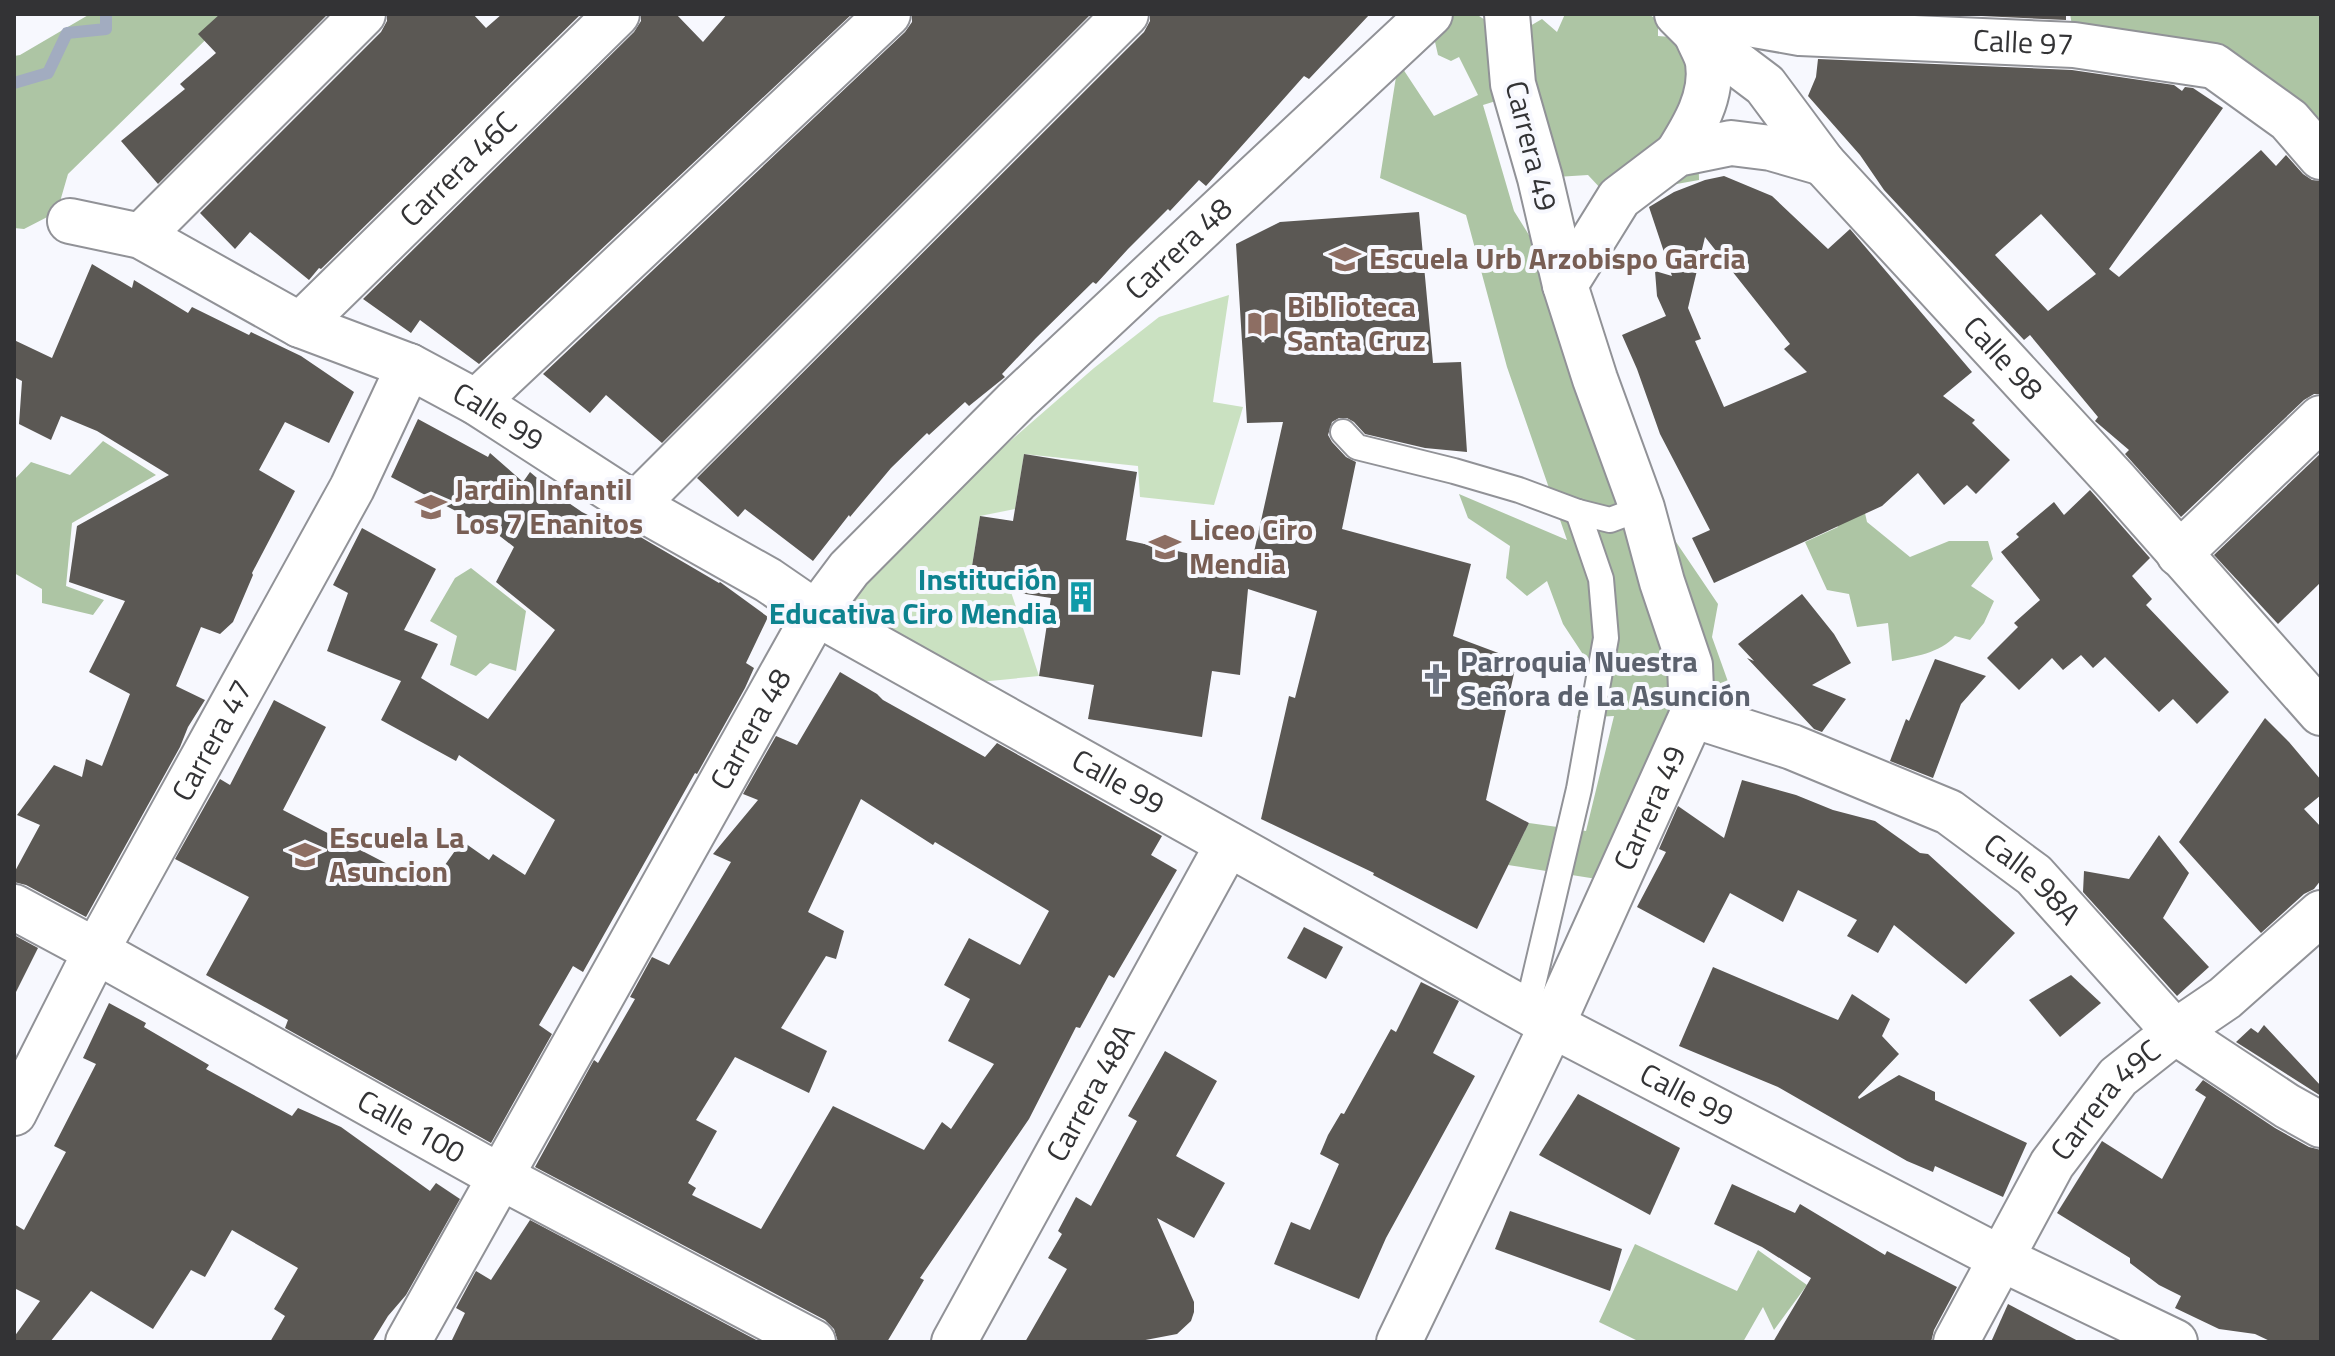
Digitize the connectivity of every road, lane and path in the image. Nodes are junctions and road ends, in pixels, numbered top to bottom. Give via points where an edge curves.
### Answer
1 (363, 14) edge
2 (617, 14) edge
3 (888, 14) edge
4 (1126, 14) edge
5 (1430, 14) edge
6 (1507, 14) edge
7 (1688, 20) edge
8 (1677, 154) junction
9 (2321, 157) edge
10 (1823, 163) junction
11 (70, 221) dead end
12 (141, 236) junction
13 (1565, 285) junction
14 (300, 325) junction
15 (409, 366) junction
16 (476, 402) junction
17 (2321, 418) edge
18 (1343, 432) dead end
19 (635, 505) junction
20 (1642, 508) junction
21 (1578, 512) junction
22 (2179, 554) junction
23 (816, 613) junction
24 (2321, 713) edge
25 (1692, 715) junction
26 (1228, 844) junction
27 (14, 907) edge
28 (2321, 913) edge
29 (96, 951) junction
30 (1539, 1017) junction
31 (2175, 1032) junction
32 (14, 1113) edge
33 (2321, 1125) edge
34 (499, 1176) junction
35 (2002, 1259) junction
36 (408, 1342) edge
37 (813, 1342) edge
38 (954, 1342) edge
39 (1399, 1342) edge
40 (1956, 1342) edge
41 (2175, 1342) edge

1 - 12 street
2 - 14 street, Carrera 46C
3 - 16 street
4 - 19 street
5 - 23 street, Carrera 48 via 1016,401 849,569
6 - 13 street, Carrera 49 via 1513,84
7 - 8 street via 1708,63 1707,95
7 - 9 street, Calle 97 via 1800,33 2074,45 2214,66 2289,120
7 - 10 street, Calle 98 via 1765,85
8 - 10 street via 1731,143
8 - 13 street via 1619,198
10 - 22 street, Calle 98
11 - 12 street, Calle 99
12 - 14 street, Calle 99
13 - 20 street, Carrera 49
14 - 15 street, Calle 99
15 - 16 street, Calle 99
15 - 29 street, Carrera 47 via 352,488
16 - 19 street, Calle 99
17 - 22 street
18 - 21 lane via 1357,447 1519,490
19 - 23 street, Calle 99
20 - 21 lane via 1610,520
20 - 25 street, Carrera 49 via 1690,665
21 - 30 lane via 1601,579 1606,638
22 - 24 street, Calle 98
23 - 26 street, Calle 99
23 - 34 street, Carrera 48
25 - 30 street, Carrera 49
25 - 31 street, Calle 98A via 1792,747 1949,812 2034,875
26 - 30 street, Calle 99
26 - 38 street, Carrera 48A
27 - 29 street, Calle 100
28 - 31 street, Carrera 49C via 2225,998
29 - 32 street, Carrera 47
29 - 34 street, Calle 100
30 - 35 street, Calle 99
30 - 39 street, Carrera 49
31 - 33 street, Calle 98A
31 - 35 street, Carrera 49C via 2118,1077 2052,1164
34 - 36 street, Carrera 48
34 - 37 street, Calle 100
35 - 40 street, Carrera 49C
35 - 41 street, Calle 99

